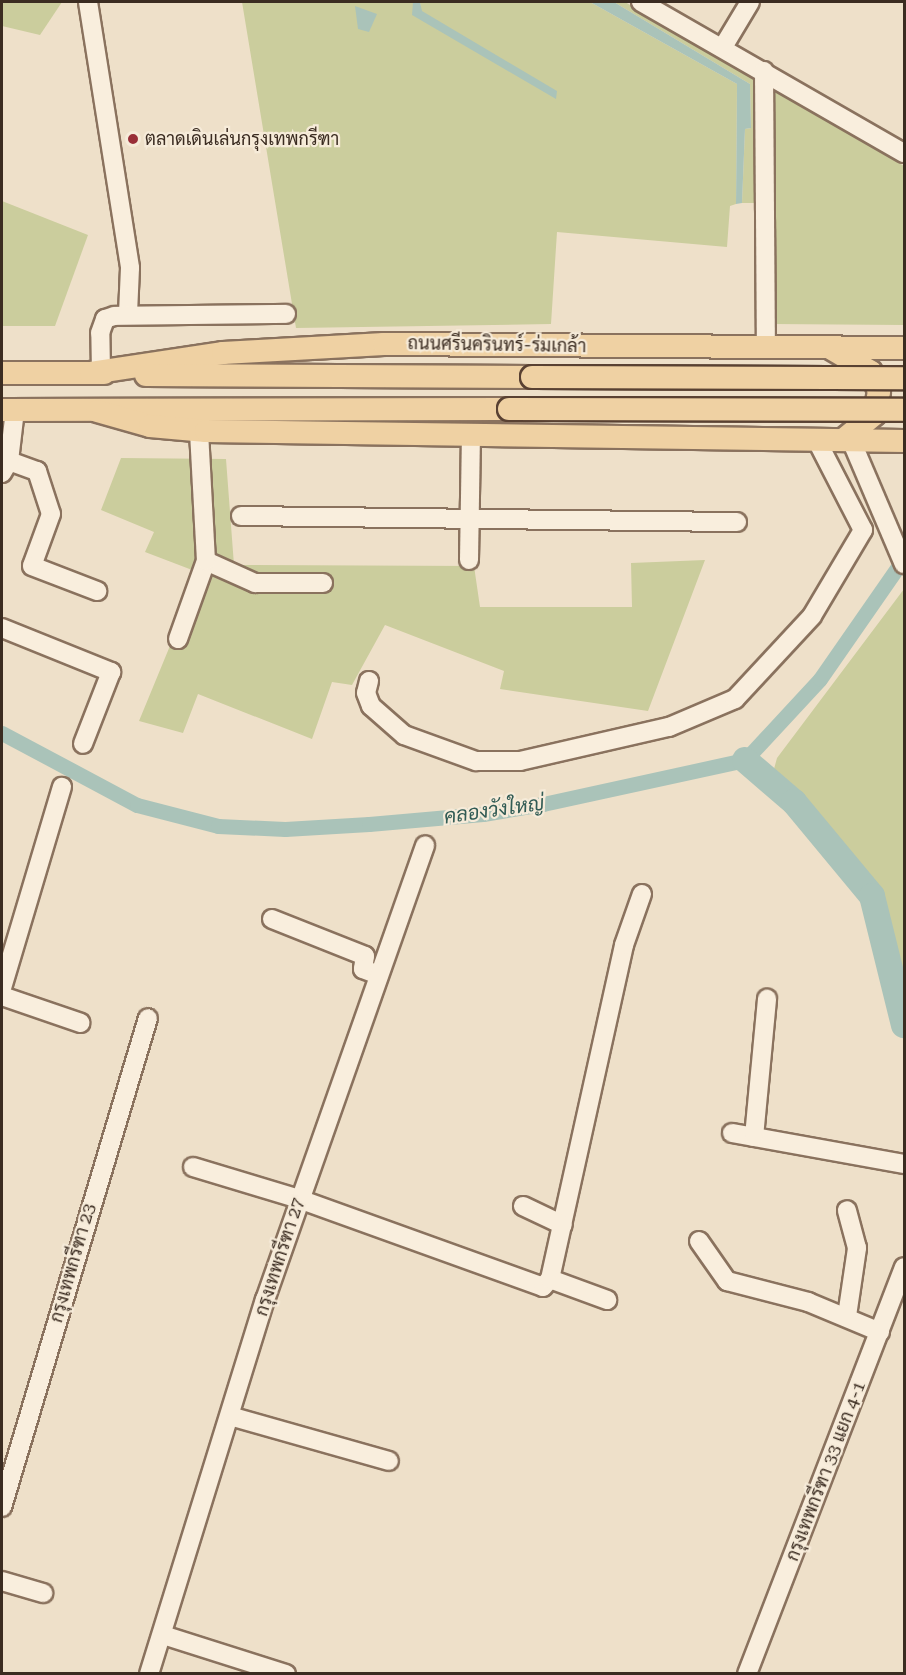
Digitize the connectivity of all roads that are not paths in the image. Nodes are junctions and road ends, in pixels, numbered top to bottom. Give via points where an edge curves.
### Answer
1 (88, 2) edge
2 (641, 2) edge
3 (746, 3) edge
4 (723, 47) junction
5 (764, 71) junction
6 (904, 153) edge
7 (128, 314) junction
8 (285, 314) dead end
9 (830, 348) junction
10 (904, 348) edge
11 (766, 349) junction
12 (96, 372) junction
13 (2, 373) edge
14 (904, 378) edge
15 (8, 410) edge
16 (904, 410) edge
17 (97, 411) junction
18 (199, 430) junction
19 (471, 437) junction
20 (816, 439) junction
21 (847, 440) junction
22 (904, 441) edge
23 (5, 467) edge
24 (241, 516) dead end
25 (470, 519) junction
26 (737, 522) dead end
27 (470, 560) dead end
28 (206, 561) junction
29 (904, 564) edge
30 (323, 583) dead end
31 (97, 591) dead end
32 (2, 628) edge
33 (178, 639) dead end
34 (369, 681) dead end
35 (83, 744) dead end
36 (62, 786) dead end
37 (425, 845) dead end
38 (642, 894) dead end
39 (272, 919) dead end
40 (379, 975) junction
41 (2, 988) edge
42 (2, 996) edge
43 (767, 999) dead end
44 (147, 1018) dead end
45 (81, 1023) dead end
46 (732, 1133) dead end
47 (754, 1137) junction
48 (904, 1164) edge
49 (193, 1167) dead end
50 (299, 1199) junction
51 (523, 1206) dead end
52 (847, 1210) dead end
53 (563, 1225) junction
54 (699, 1241) dead end
55 (904, 1267) edge
56 (550, 1279) junction
57 (607, 1300) dead end
58 (846, 1316) junction
59 (880, 1332) junction
60 (230, 1416) junction
61 (389, 1461) dead end
62 (2, 1508) edge
63 (2, 1581) edge
64 (43, 1593) dead end
65 (163, 1635) junction
66 (149, 1674) edge
67 (286, 1674) edge
68 (747, 1674) edge

1 - 7 street via 126,241
2 - 4 street
3 - 4 street
4 - 5 street
5 - 6 street
5 - 11 street
7 - 8 street
7 - 12 street via 105,319
9 - 10 main road, ถนนศรีนครินทร์-ร่มเกล้า
9 - 11 main road, ถนนศรีนครินทร์-ร่มเกล้า
9 - 21 main road via 871,372 879,391 875,414
11 - 12 main road, ถนนศรีนครินทร์-ร่มเกล้า via 384,344 223,353
12 - 13 main road, ถนนศรีนครินทร์-ร่มเกล้า
12 - 14 main road, ถนนศรีนครินทร์-ร่มเกล้า, bridge via 219,378
15 - 17 main road
15 - 23 street
16 - 17 main road, bridge
17 - 18 main road via 150,426
18 - 19 main road
18 - 28 street
19 - 20 main road
19 - 25 street
20 - 21 main road
20 - 34 street via 863,530 812,616 735,699 669,728 520,760 476,761 404,735 371,706 366,693
21 - 22 main road
21 - 29 street
23 - 31 street via 37,471 51,514 32,566
24 - 25 street
25 - 26 street
25 - 27 street
28 - 30 street via 255,583
28 - 33 street
32 - 35 street via 111,672
36 - 41 street
37 - 40 street, กรุงเทพกรีฑา 27
38 - 53 street via 624,945
39 - 40 street via 365,956 363,969
40 - 50 street, กรุงเทพกรีฑา 27
42 - 45 street
43 - 47 street
44 - 62 street, กรุงเทพกรีฑา 23
46 - 47 street
47 - 48 street
49 - 50 street
50 - 56 street via 529,1285 543,1287
50 - 60 street, กรุงเทพกรีฑา 27
51 - 53 street
52 - 58 street via 857,1248
53 - 56 street
54 - 58 street via 727,1281
55 - 59 street, กรุงเทพกรีฑา 33 แยก 4-1
56 - 57 street
58 - 59 street
59 - 68 street, กรุงเทพกรีฑา 33 แยก 4-1
60 - 61 street
60 - 65 street, กรุงเทพกรีฑา 27
63 - 64 street
65 - 66 street, กรุงเทพกรีฑา 27
65 - 67 street

